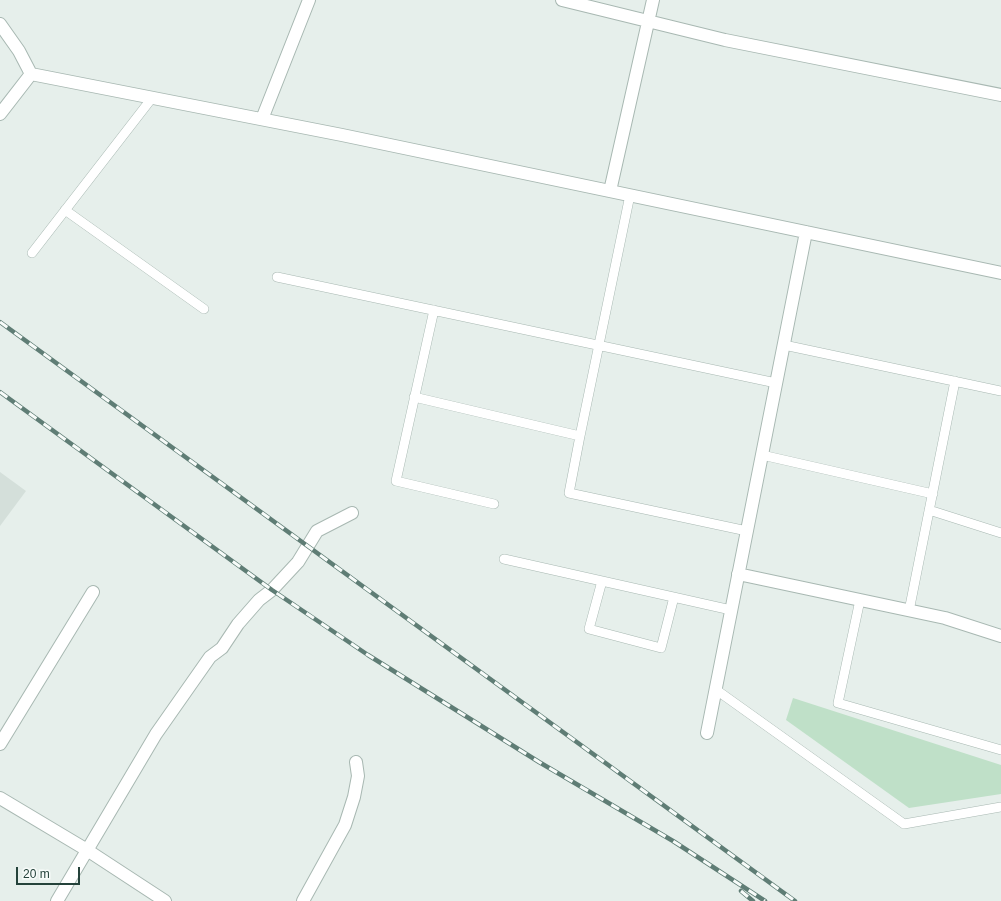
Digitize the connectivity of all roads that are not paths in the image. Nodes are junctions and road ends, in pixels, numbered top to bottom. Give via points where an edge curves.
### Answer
1 (308, 0) edge
2 (562, 0) edge
3 (653, 0) edge
4 (648, 21) junction
5 (0, 24) edge
6 (31, 74) junction
7 (1001, 95) edge
8 (152, 98) junction
9 (0, 114) edge
10 (262, 119) junction
11 (610, 191) junction
12 (630, 195) junction
13 (66, 210) junction
14 (806, 232) junction
15 (32, 252) dead end
16 (1001, 273) edge
17 (277, 277) dead end
18 (204, 309) dead end
19 (434, 310) junction
20 (600, 346) junction
21 (784, 346) junction
22 (955, 381) junction
23 (776, 383) junction
24 (1001, 391) edge
25 (414, 397) junction
26 (580, 436) junction
27 (762, 455) junction
28 (933, 494) junction
29 (494, 504) dead end
30 (929, 510) junction
31 (352, 513) dead end
32 (747, 531) junction
33 (1001, 533) edge
34 (504, 559) dead end
35 (738, 574) junction
36 (602, 581) junction
37 (93, 592) dead end
38 (674, 597) junction
39 (860, 600) junction
40 (731, 610) junction
41 (909, 611) junction
42 (1001, 636) edge
43 (715, 689) junction
44 (706, 733) dead end
45 (0, 744) edge
46 (1001, 750) edge
47 (356, 762) dead end
48 (0, 798) edge
49 (1001, 807) edge
50 (87, 850) junction
51 (56, 901) edge
52 (165, 901) edge
53 (303, 901) edge

1 - 10 street
2 - 4 street
3 - 4 street
4 - 7 street via 725,40
4 - 11 street
5 - 6 street
6 - 8 street
6 - 9 street
8 - 10 street
8 - 13 lane
10 - 11 street
11 - 12 street
12 - 14 street
12 - 20 lane
13 - 15 lane
13 - 18 lane
14 - 16 street
14 - 21 street
17 - 19 lane
19 - 20 lane
19 - 25 lane
20 - 23 lane
20 - 26 lane
21 - 22 lane
21 - 23 street
22 - 24 lane
22 - 28 lane
23 - 27 street
25 - 26 lane
25 - 29 lane via 396,481
26 - 32 lane via 568,493
27 - 28 lane
27 - 32 street
28 - 30 lane
30 - 33 lane
30 - 41 lane
31 - 50 street via 317,532 298,562 259,600 222,648 210,657 156,734
32 - 35 street
34 - 36 lane
35 - 39 street
35 - 40 street
36 - 38 lane
36 - 38 lane via 589,629 661,648
37 - 45 street
38 - 40 lane
39 - 41 street
39 - 46 lane via 838,703
40 - 43 street
41 - 42 street via 945,618
43 - 44 street
43 - 49 lane via 904,824
47 - 53 street via 358,776 345,825
48 - 50 street
50 - 51 street
50 - 52 street

